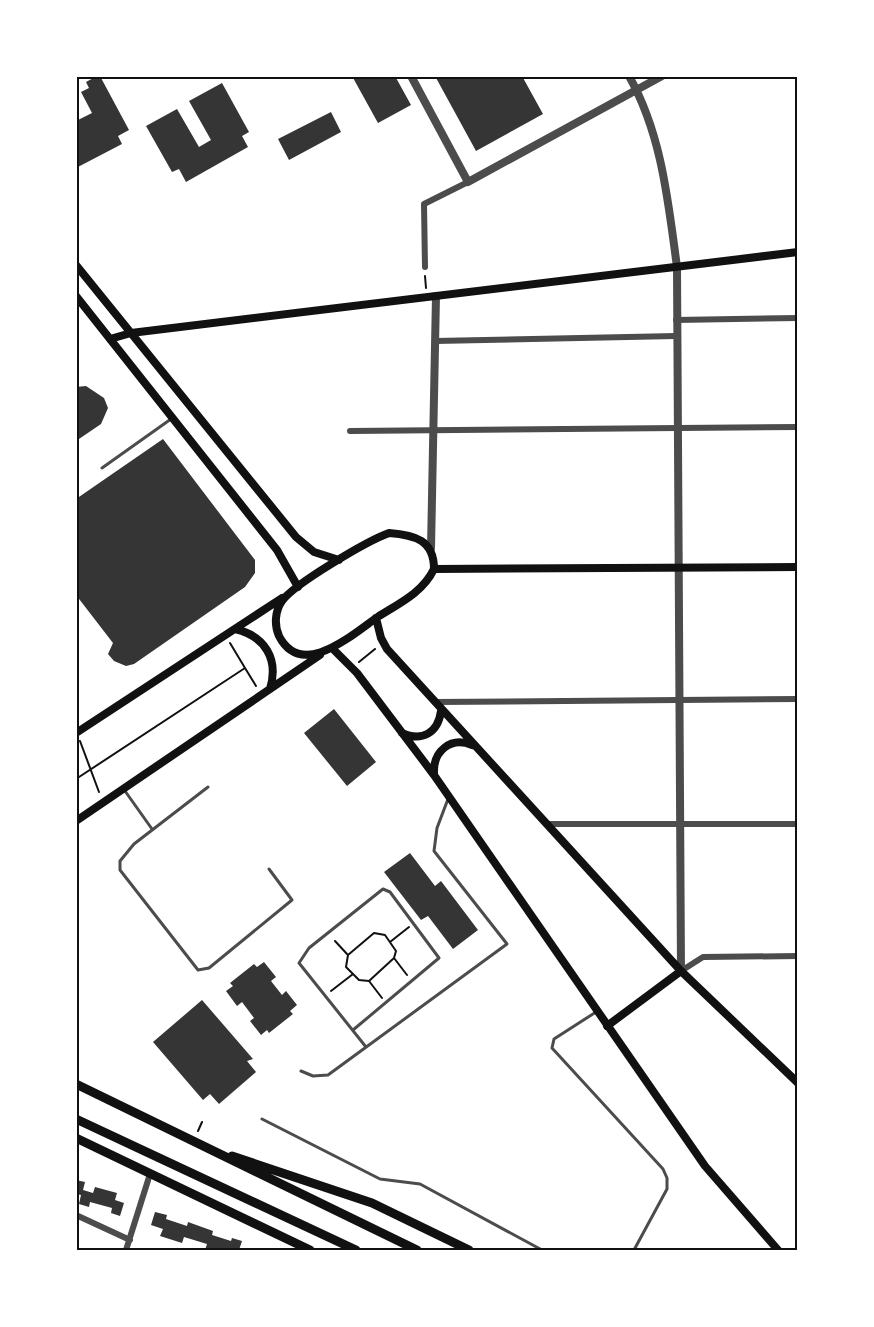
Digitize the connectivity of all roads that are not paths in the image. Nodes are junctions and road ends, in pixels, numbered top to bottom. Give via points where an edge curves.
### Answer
1 (411, 76) edge
2 (629, 76) edge
3 (662, 76) edge
4 (637, 90) junction
5 (468, 182) junction
6 (798, 252) edge
7 (76, 265) edge
8 (425, 267) road end
9 (677, 267) junction
10 (76, 296) edge
11 (436, 296) junction
12 (798, 318) edge
13 (676, 320) junction
14 (131, 333) junction
15 (676, 336) junction
16 (110, 339) junction
17 (435, 341) junction
18 (172, 418) junction
19 (798, 427) edge
20 (677, 428) junction
21 (433, 430) junction
22 (350, 431) dead end
23 (102, 468) dead end
24 (430, 548) junction
25 (339, 560) junction
26 (798, 567) edge
27 (678, 568) junction
28 (434, 569) junction
29 (298, 587) junction
30 (287, 594) junction
31 (376, 618) junction
32 (235, 629) junction
33 (329, 650) junction
34 (270, 690) junction
35 (798, 699) edge
36 (679, 700) junction
37 (434, 702) junction
38 (441, 711) junction
39 (77, 733) edge
40 (401, 733) junction
41 (475, 746) junction
42 (434, 774) junction
43 (208, 787) dead end
44 (124, 789) junction
45 (449, 797) junction
46 (76, 821) edge
47 (546, 824) junction
48 (680, 824) junction
49 (798, 824) edge
50 (152, 829) junction
51 (269, 869) dead end
52 (798, 956) edge
53 (681, 971) junction
54 (597, 1011) junction
55 (608, 1026) junction
56 (353, 1030) junction
57 (366, 1047) junction
58 (301, 1071) dead end
59 (76, 1078) edge
60 (796, 1080) edge
61 (80, 1086) edge
62 (76, 1119) edge
63 (262, 1119) dead end
64 (182, 1137) junction
65 (76, 1138) edge
66 (150, 1174) junction
67 (76, 1215) edge
68 (130, 1240) junction
69 (126, 1251) edge
70 (310, 1251) edge
71 (356, 1251) edge
72 (417, 1251) edge
73 (469, 1251) edge
74 (542, 1251) edge
75 (634, 1251) edge
76 (778, 1251) edge

1 - 5 street
2 - 4 street
3 - 4 street
4 - 5 street
4 - 9 street via 663,163
5 - 8 street via 424,204
6 - 9 main road
7 - 14 main road
9 - 11 main road
9 - 13 street
10 - 16 main road
11 - 14 main road
11 - 17 street
12 - 13 street
13 - 15 street
14 - 16 main road
14 - 25 main road via 296,537 314,552
15 - 17 street
15 - 20 street
16 - 18 main road
17 - 21 street
18 - 23 lane
18 - 29 main road via 277,550
19 - 20 street
20 - 21 street
20 - 27 street
21 - 22 street
21 - 24 street
24 - 25 main road via 421,539 389,533 369,540
24 - 28 main road
25 - 29 main road
26 - 27 main road
27 - 28 main road
27 - 36 street
28 - 31 main road via 422,588
29 - 30 main road
30 - 32 main road
30 - 33 main road via 276,613 276,624 285,644 304,655
31 - 33 main road
31 - 37 main road via 383,643
32 - 34 main road via 260,639 268,650 274,670
32 - 39 main road
33 - 34 main road
33 - 40 main road via 352,668
34 - 44 main road
35 - 36 street
36 - 37 street
36 - 48 street
37 - 38 main road
38 - 40 main road via 433,731 423,737
38 - 41 main road
40 - 42 main road
41 - 42 main road via 465,742 445,746 434,764
41 - 47 main road
42 - 45 main road
43 - 50 lane
44 - 46 main road
44 - 50 lane
45 - 54 main road
45 - 57 lane via 437,828 434,851 507,944
47 - 48 street
47 - 53 main road
48 - 49 street
48 - 53 street
50 - 51 lane via 125,852 120,870 198,970 209,968 292,900
52 - 53 street via 703,957
53 - 55 main road
53 - 60 main road
54 - 55 main road
54 - 75 lane via 554,1039 552,1048 667,1178 667,1189
55 - 76 main road via 705,1166
56 - 56 lane via 299,963 309,948 383,889 390,892 439,958
56 - 57 lane
57 - 58 lane via 328,1076
59 - 61 highway
61 - 64 highway
62 - 71 highway
63 - 74 lane via 380,1179 420,1184
64 - 72 highway
64 - 73 highway via 372,1203
65 - 66 highway
66 - 68 street
66 - 70 highway
67 - 68 street
68 - 69 street

